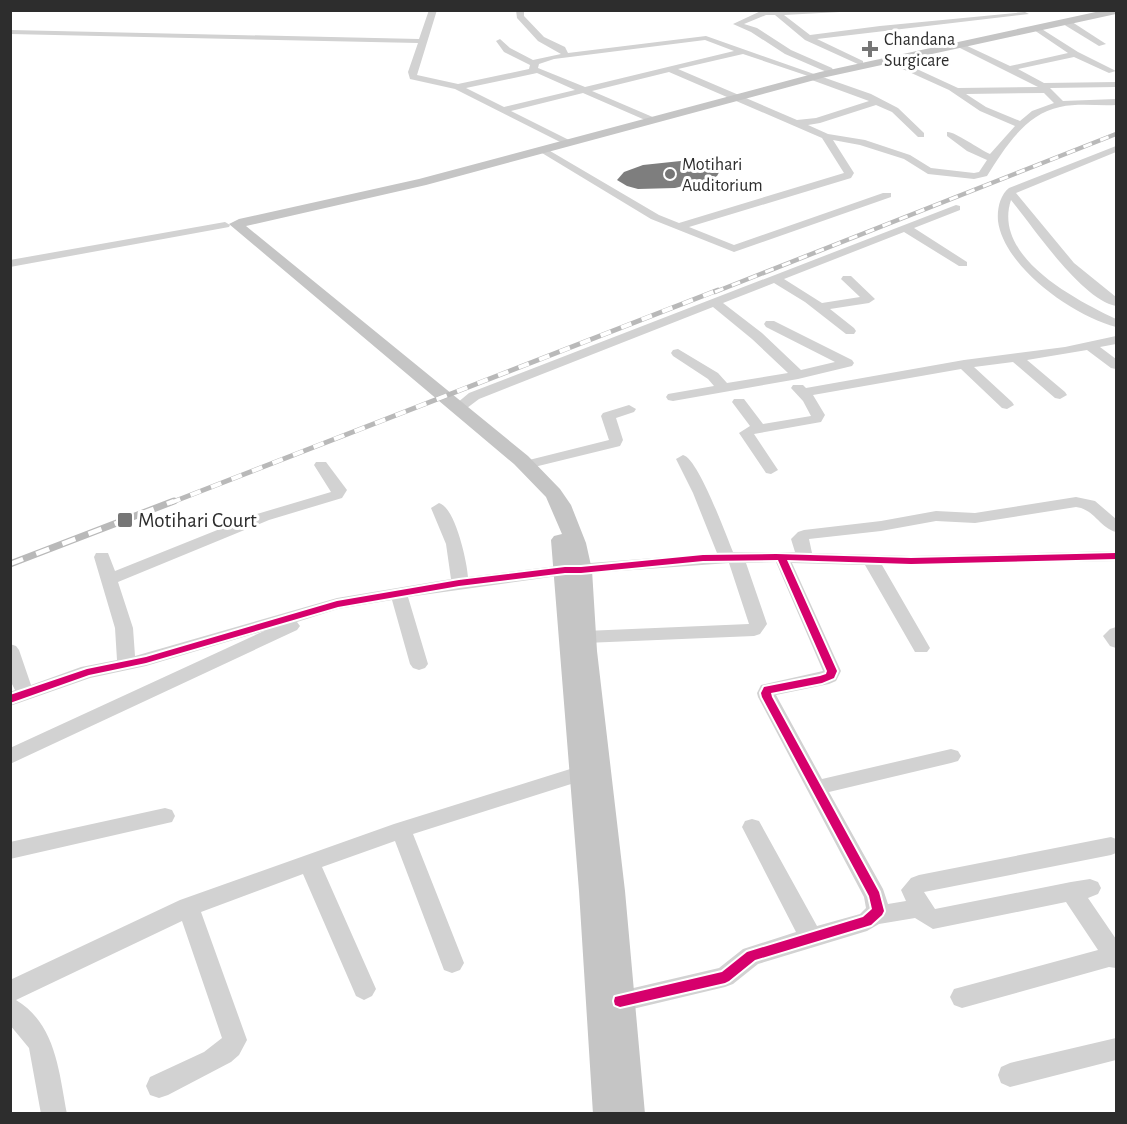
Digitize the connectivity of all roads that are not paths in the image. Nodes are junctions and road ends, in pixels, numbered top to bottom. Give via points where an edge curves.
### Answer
1 (433, 10) edge
2 (520, 10) edge
3 (874, 10) edge
4 (1116, 11) edge
5 (772, 12) edge
6 (1022, 12) edge
7 (1093, 12) edge
8 (1066, 22) junction
9 (1039, 26) junction
10 (10, 32) edge
11 (808, 38) junction
12 (424, 41) junction
13 (500, 41) dead end
14 (1102, 44) dead end
15 (958, 45) junction
16 (743, 51) junction
17 (1075, 54) junction
18 (566, 55) junction
19 (890, 60) junction
20 (860, 63) junction
21 (533, 67) junction
22 (668, 68) junction
23 (1008, 69) junction
24 (829, 70) junction
25 (1113, 71) dead end
26 (811, 76) junction
27 (1116, 84) edge
28 (458, 87) junction
29 (1045, 88) junction
30 (584, 89) junction
31 (956, 90) junction
32 (734, 96) junction
33 (874, 100) junction
34 (1116, 102) edge
35 (1059, 104) junction
36 (503, 110) junction
37 (649, 119) junction
38 (794, 123) junction
39 (1020, 125) junction
40 (950, 134) dead end
41 (921, 135) dead end
42 (826, 136) junction
43 (566, 142) junction
44 (1116, 149) edge
45 (542, 150) junction
46 (991, 158) junction
47 (1010, 192) junction
48 (887, 195) dead end
49 (956, 208) dead end
50 (232, 223) junction
51 (677, 227) junction
52 (905, 228) junction
53 (10, 263) edge
54 (963, 264) dead end
55 (775, 279) junction
56 (847, 279) dead end
57 (1116, 302) edge
58 (715, 303) junction
59 (820, 307) junction
60 (1116, 323) edge
61 (770, 324) dead end
62 (850, 331) dead end
63 (1116, 340) edge
64 (1090, 346) junction
65 (678, 353) dead end
66 (1016, 357) junction
67 (964, 364) junction
68 (1116, 365) edge
69 (792, 376) junction
70 (724, 388) junction
71 (803, 393) junction
72 (1060, 395) dead end
73 (673, 397) dead end
74 (739, 402) dead end
75 (1007, 405) dead end
76 (458, 408) junction
77 (629, 409) dead end
78 (759, 429) junction
79 (683, 459) dead end
80 (321, 465) dead end
81 (526, 465) junction
82 (771, 470) dead end
83 (439, 508) dead end
84 (1116, 527) edge
85 (1116, 556) edge
86 (102, 557) dead end
87 (731, 558) junction
88 (782, 558) junction
89 (805, 558) junction
90 (871, 560) junction
91 (573, 570) junction
92 (109, 580) junction
93 (459, 583) junction
94 (398, 593) junction
95 (338, 604) junction
96 (1116, 633) edge
97 (585, 637) junction
98 (1116, 642) edge
99 (921, 648) dead end
100 (10, 650) edge
101 (419, 663) dead end
102 (126, 665) junction
103 (18, 696) edge
104 (951, 756) dead end
105 (10, 757) edge
106 (583, 773) junction
107 (815, 788) junction
108 (165, 816) dead end
109 (753, 827) dead end
110 (401, 830) junction
111 (1111, 846) dead end
112 (10, 851) edge
113 (309, 862) junction
114 (188, 907) junction
115 (920, 908) junction
116 (876, 915) junction
117 (811, 938) junction
118 (1116, 957) edge
119 (452, 963) dead end
120 (364, 989) dead end
121 (10, 992) edge
122 (962, 997) dead end
123 (620, 1001) junction
124 (10, 1009) edge
125 (1116, 1049) edge
126 (1010, 1075) dead end
127 (159, 1086) dead end
128 (54, 1113) edge
129 (609, 1113) edge
130 (628, 1113) edge

1 - 12 street
2 - 18 street via 520,16 541,39
3 - 5 street
4 - 7 main road
5 - 11 street
5 - 24 street via 737,24
6 - 9 street
6 - 11 street
7 - 8 main road
7 - 9 main road
8 - 9 main road
8 - 14 street
9 - 15 main road
9 - 17 street
9 - 20 main road
10 - 12 street
11 - 20 street
12 - 28 street via 413,77
13 - 21 street
15 - 19 main road
15 - 23 street
16 - 18 street via 703,38
16 - 22 street
16 - 26 street
17 - 23 street
17 - 25 street
18 - 21 street
19 - 26 main road
19 - 31 street
20 - 24 main road
21 - 28 street
21 - 30 street
22 - 30 street
22 - 32 street
23 - 29 street
24 - 26 main road
26 - 32 main road
26 - 33 street
27 - 29 street
28 - 36 street
29 - 31 street
29 - 35 street
30 - 36 street
30 - 37 street
31 - 39 street
32 - 37 main road
32 - 38 street
33 - 38 street via 827,118
33 - 41 street via 895,110
34 - 35 street
35 - 39 street via 1035,113
36 - 43 street
37 - 43 main road
38 - 42 street
39 - 46 street
40 - 46 street
42 - 46 street via 862,142 907,158 928,171 979,175 985,172
42 - 51 street via 849,175
43 - 45 main road
43 - 50 main road
44 - 47 street
45 - 50 main road via 360,197
45 - 51 street via 633,206
47 - 57 street via 1071,269
47 - 60 street via 1003,211 1003,228 1017,255 1044,282
48 - 51 street via 736,249
49 - 52 street
50 - 53 street
50 - 76 main road
50 - 91 main road via 530,482 548,504
52 - 54 street
52 - 55 street
55 - 58 street
55 - 59 street
56 - 59 street via 869,299
58 - 69 street via 762,340
58 - 76 street via 474,396
59 - 62 street
61 - 69 street via 847,362
63 - 64 street
64 - 66 street
64 - 68 street
65 - 70 street
66 - 67 street
66 - 72 street
67 - 71 street
67 - 75 street
69 - 70 street
69 - 71 street
70 - 73 street
71 - 78 street via 813,405 816,419
74 - 78 street
76 - 81 main road
77 - 81 street via 608,416 615,443
78 - 82 street via 746,435
79 - 87 street
80 - 92 street via 339,490 337,495 263,517
81 - 91 main road via 561,505 576,543
83 - 93 street via 451,539
84 - 89 street via 1090,504 1066,503 975,518 936,516 804,535 799,539
85 - 90 street
86 - 92 street
87 - 88 street
87 - 91 street
87 - 97 street via 758,624 756,629
88 - 89 street
88 - 107 street via 832,671 827,677 772,688 766,693
89 - 90 street
90 - 99 street
91 - 93 street
91 - 97 main road
91 - 106 main road
92 - 102 street via 124,628
93 - 94 street
94 - 95 street
94 - 101 street
95 - 102 street
95 - 105 street
96 - 98 street via 1112,636
97 - 123 main road
100 - 103 street
102 - 103 street via 87,672
104 - 107 street
106 - 110 street
106 - 129 main road
107 - 116 street via 875,896
108 - 112 street
109 - 117 street
110 - 113 street
110 - 119 street
111 - 115 street via 919,884 912,890
113 - 114 street
113 - 120 street
114 - 121 street
114 - 127 street via 235,1040 220,1056
115 - 116 street
115 - 118 street via 929,918 939,919 1081,889
116 - 117 street
117 - 123 street via 746,958 721,978
118 - 122 street
123 - 130 main road
124 - 128 street via 41,1045
125 - 126 street

